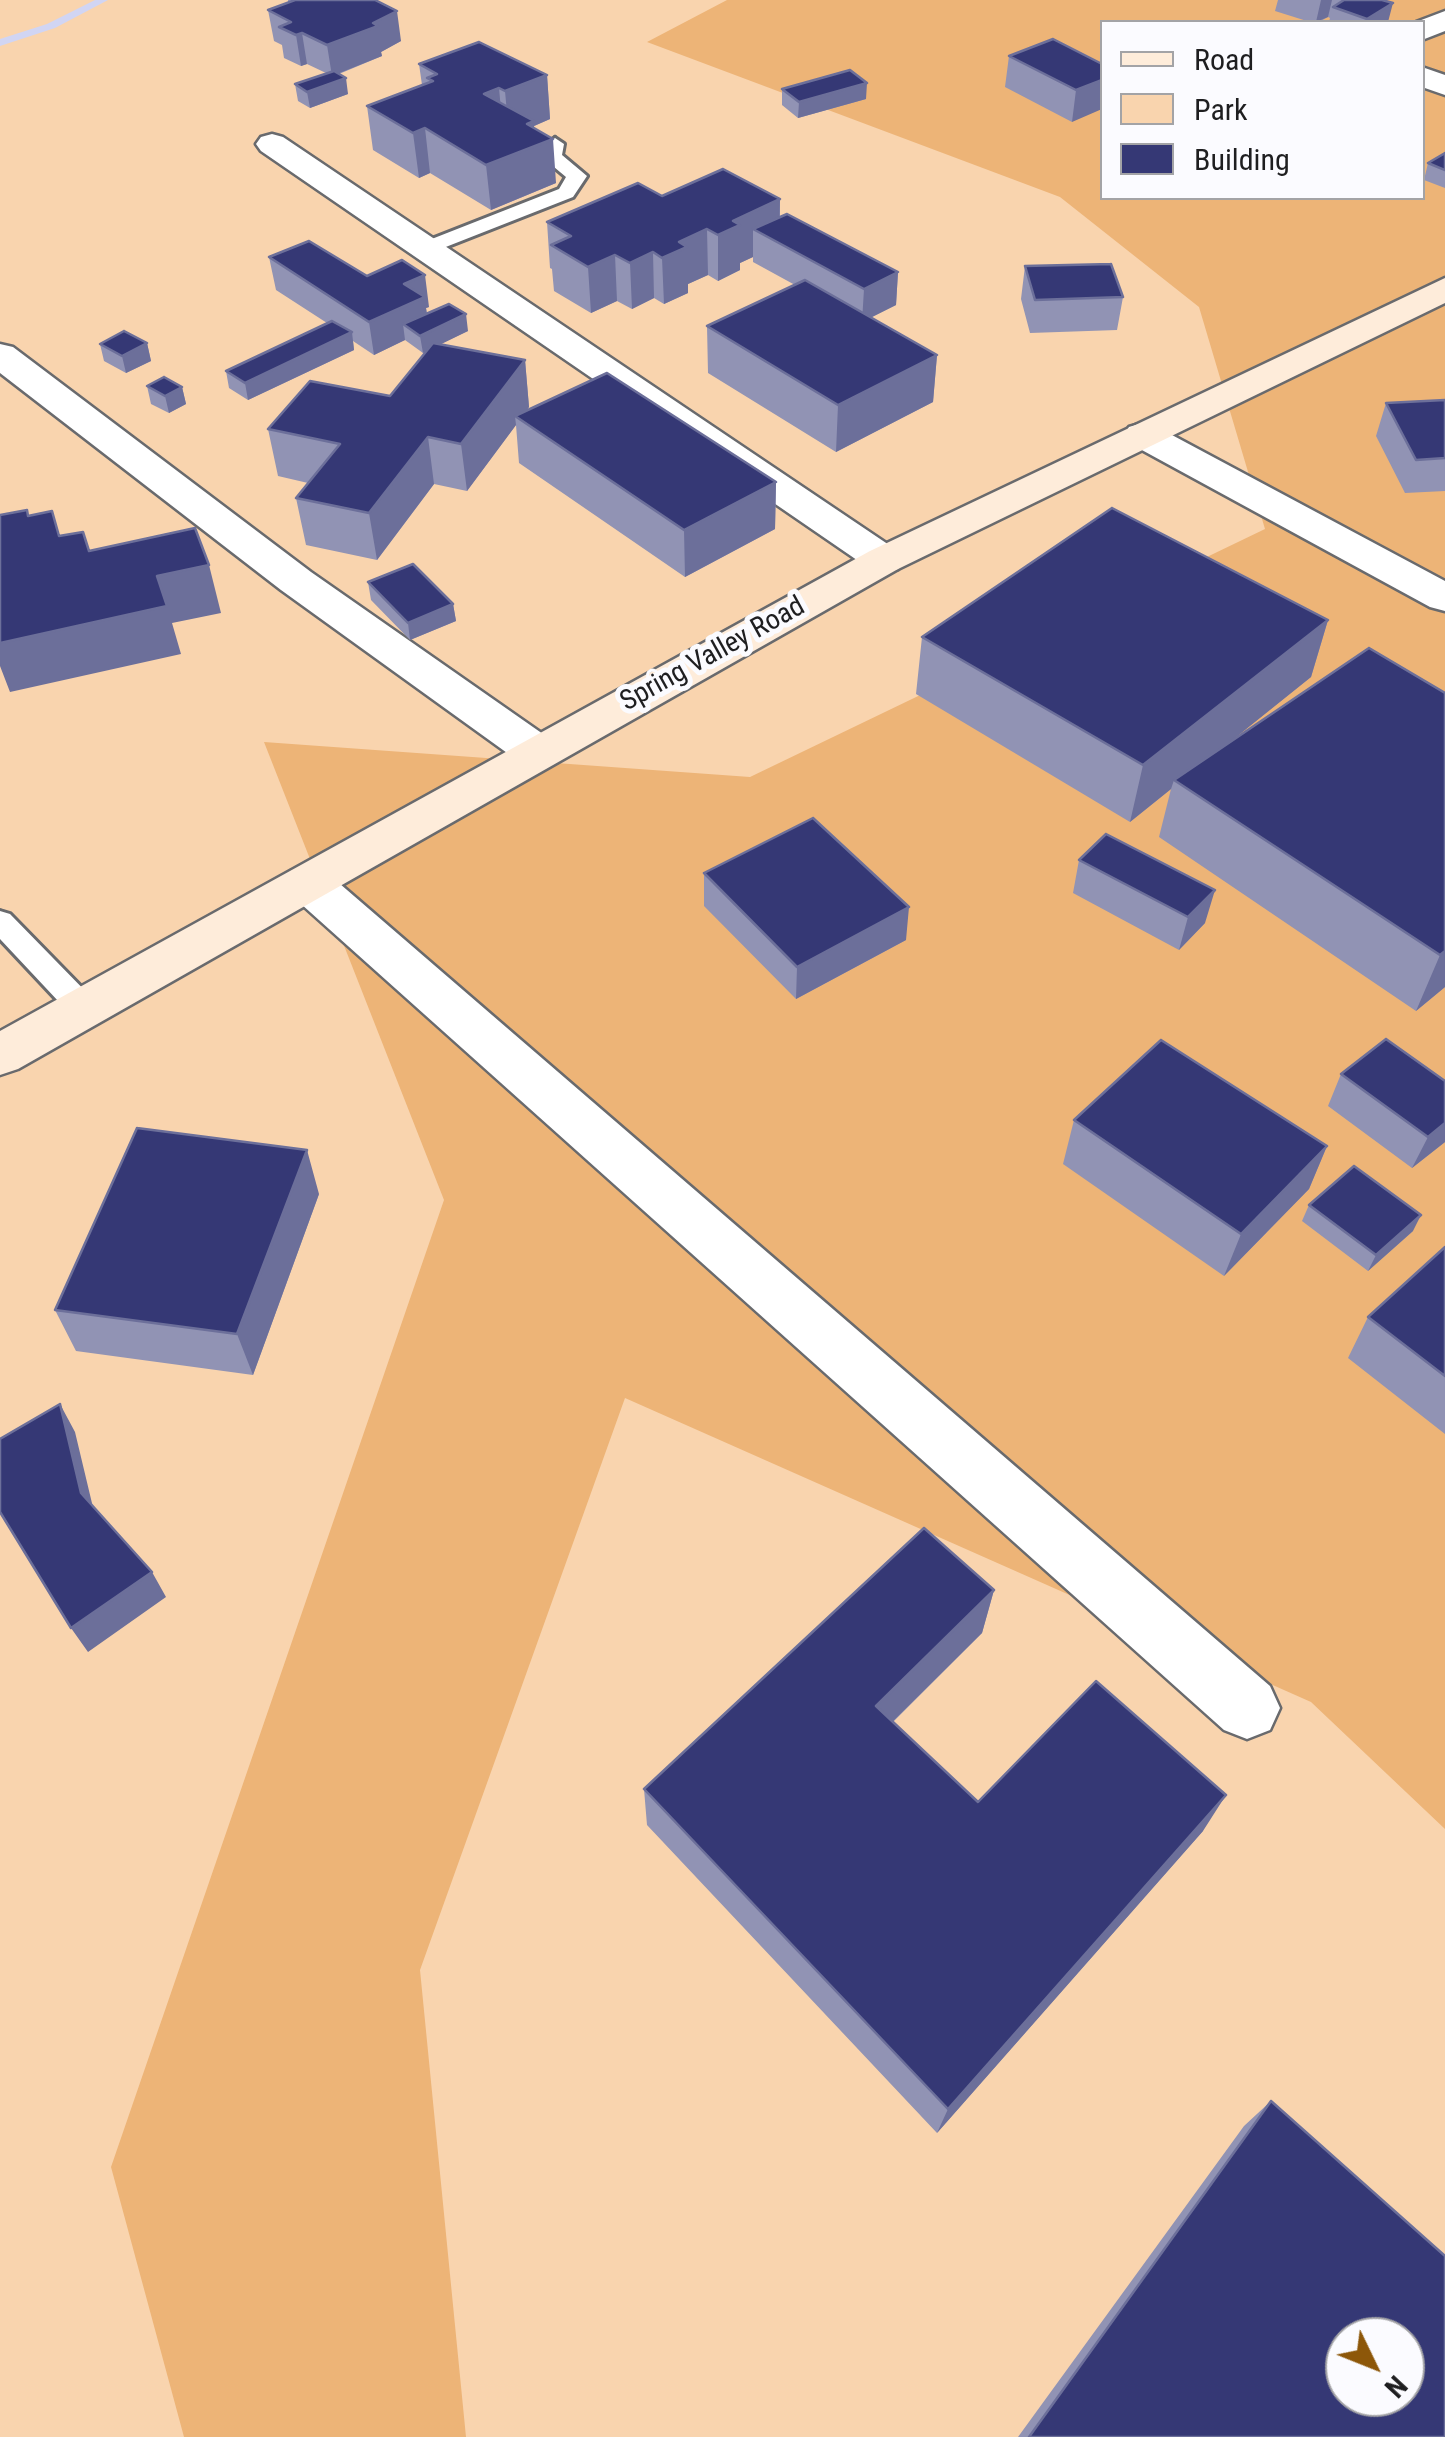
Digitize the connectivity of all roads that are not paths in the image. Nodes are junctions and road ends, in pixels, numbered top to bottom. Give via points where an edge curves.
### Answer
1 (272, 144) dead end
2 (555, 144) dead end
3 (426, 248) junction
4 (1445, 289) edge
5 (0, 355) edge
6 (1143, 435) junction
7 (884, 560) junction
8 (1434, 580) edge
9 (537, 752) junction
10 (308, 883) junction
11 (0, 920) edge
12 (86, 1010) junction
13 (0, 1055) edge
14 (1247, 1708) dead end

1 - 3 street
2 - 3 lane via 552,157 577,176 566,193
3 - 7 street
4 - 6 street, Spring Valley Road
5 - 9 street via 296,581
6 - 7 street, Spring Valley Road
6 - 8 street
7 - 9 street, Spring Valley Road
9 - 10 street, Spring Valley Road
10 - 12 street, Spring Valley Road
10 - 14 street
11 - 12 lane
12 - 13 street, Spring Valley Road

